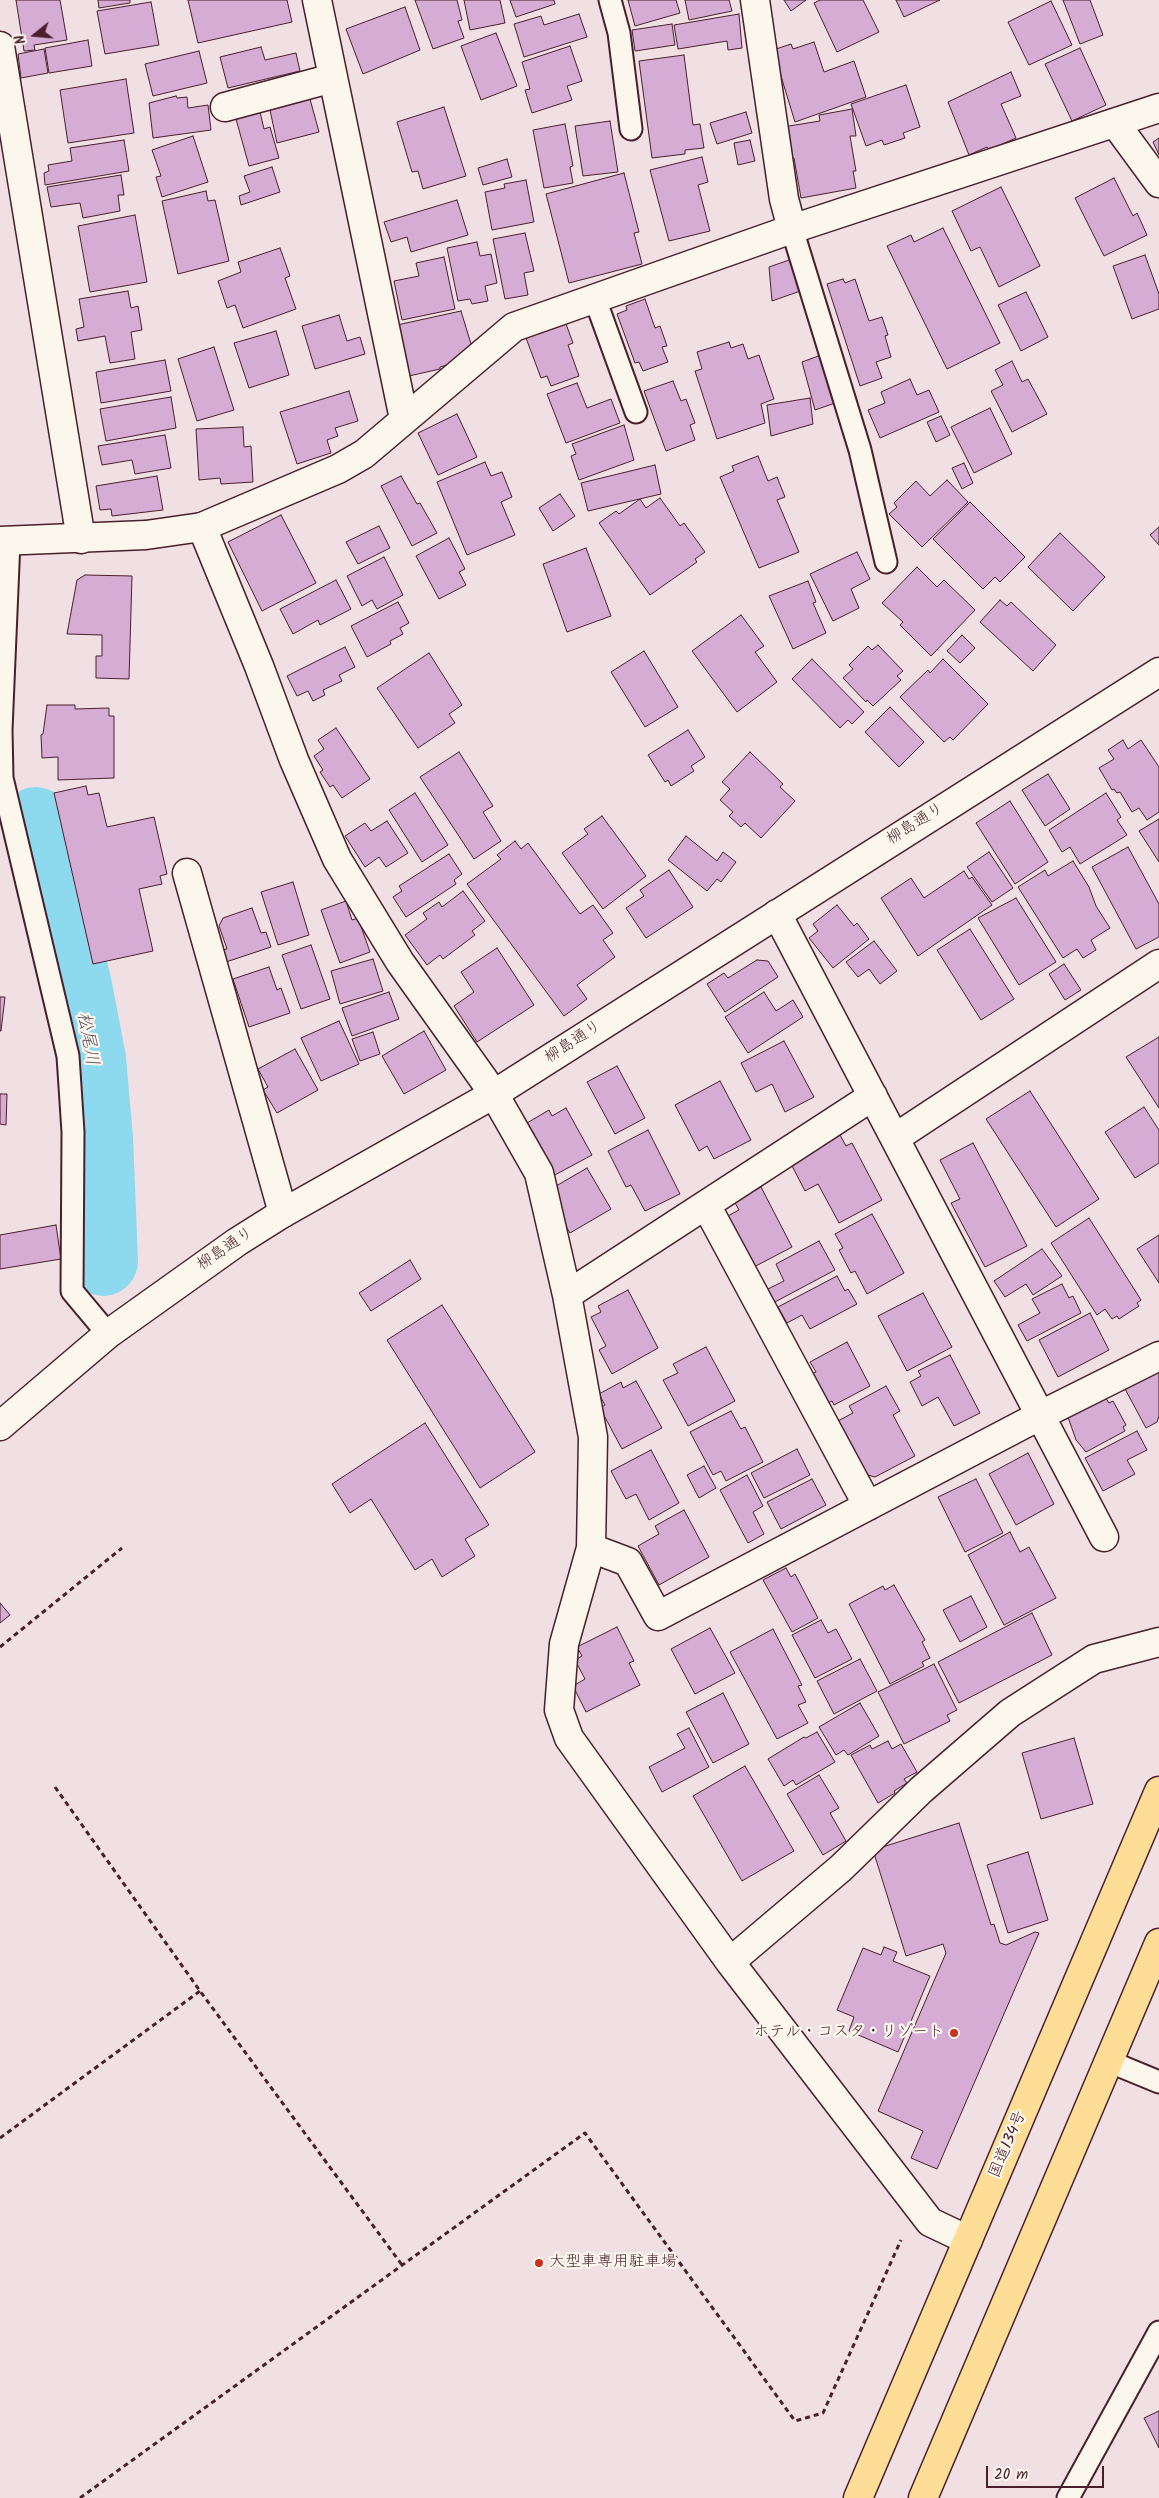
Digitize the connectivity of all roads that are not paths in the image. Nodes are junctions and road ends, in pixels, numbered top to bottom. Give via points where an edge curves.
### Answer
1 (317, 0) edge
2 (610, 0) edge
3 (755, 0) edge
4 (0, 46) edge
5 (333, 78) junction
6 (225, 107) dead end
7 (1159, 108) edge
8 (1115, 123) junction
9 (631, 129) dead end
10 (1159, 183) edge
11 (792, 229) junction
12 (595, 299) junction
13 (636, 412) dead end
14 (404, 419) junction
15 (202, 527) junction
16 (81, 539) junction
17 (4, 541) edge
18 (886, 562) dead end
19 (1159, 672) edge
20 (188, 873) dead end
21 (777, 914) junction
22 (1159, 964) edge
23 (494, 1094) junction
24 (873, 1096) junction
25 (895, 1138) junction
26 (706, 1205) junction
27 (283, 1213) junction
28 (567, 1296) junction
29 (108, 1334) junction
30 (1159, 1356) edge
31 (1041, 1415) junction
32 (0, 1426) edge
33 (868, 1506) junction
34 (1104, 1536) dead end
35 (591, 1548) junction
36 (1159, 1642) edge
37 (1159, 1791) edge
38 (1159, 1943) edge
39 (730, 1962) junction
40 (1108, 2061) junction
41 (1159, 2082) edge
42 (968, 2240) junction
43 (1159, 2332) edge
44 (858, 2498) edge
45 (923, 2498) edge
46 (1068, 2498) edge

1 - 5 street
2 - 9 lane via 620,33
3 - 11 street via 784,199
4 - 16 street
5 - 6 street
5 - 14 street
7 - 8 street
8 - 10 street
8 - 11 street
11 - 12 street
11 - 18 lane via 860,450
12 - 13 lane
12 - 14 street via 514,327
14 - 15 street via 364,454 338,469
15 - 16 street
15 - 23 street via 294,760 338,859 400,962
16 - 17 street
17 - 29 lane via 2,778 68,1056 73,1132 72,1291
19 - 21 street, 柳島通り
20 - 27 street
21 - 23 street, 柳島通り
21 - 24 street
22 - 25 street
23 - 27 street, 柳島通り
23 - 28 street via 538,1173
24 - 25 street
24 - 26 street
25 - 31 street
26 - 28 street
26 - 33 street
27 - 29 street, 柳島通り via 171,1287
28 - 35 street via 593,1437
29 - 32 street, 柳島通り
30 - 31 street
31 - 33 street
31 - 34 street
33 - 35 street via 658,1616 628,1562
35 - 39 street via 564,1644 559,1710 570,1738
36 - 39 street via 1094,1659 1010,1713 921,1790 840,1868
37 - 42 highway, 国道134号
38 - 40 highway
39 - 42 street via 930,2222
40 - 41 lane
40 - 45 highway
42 - 44 highway, 国道134号
43 - 46 lane

